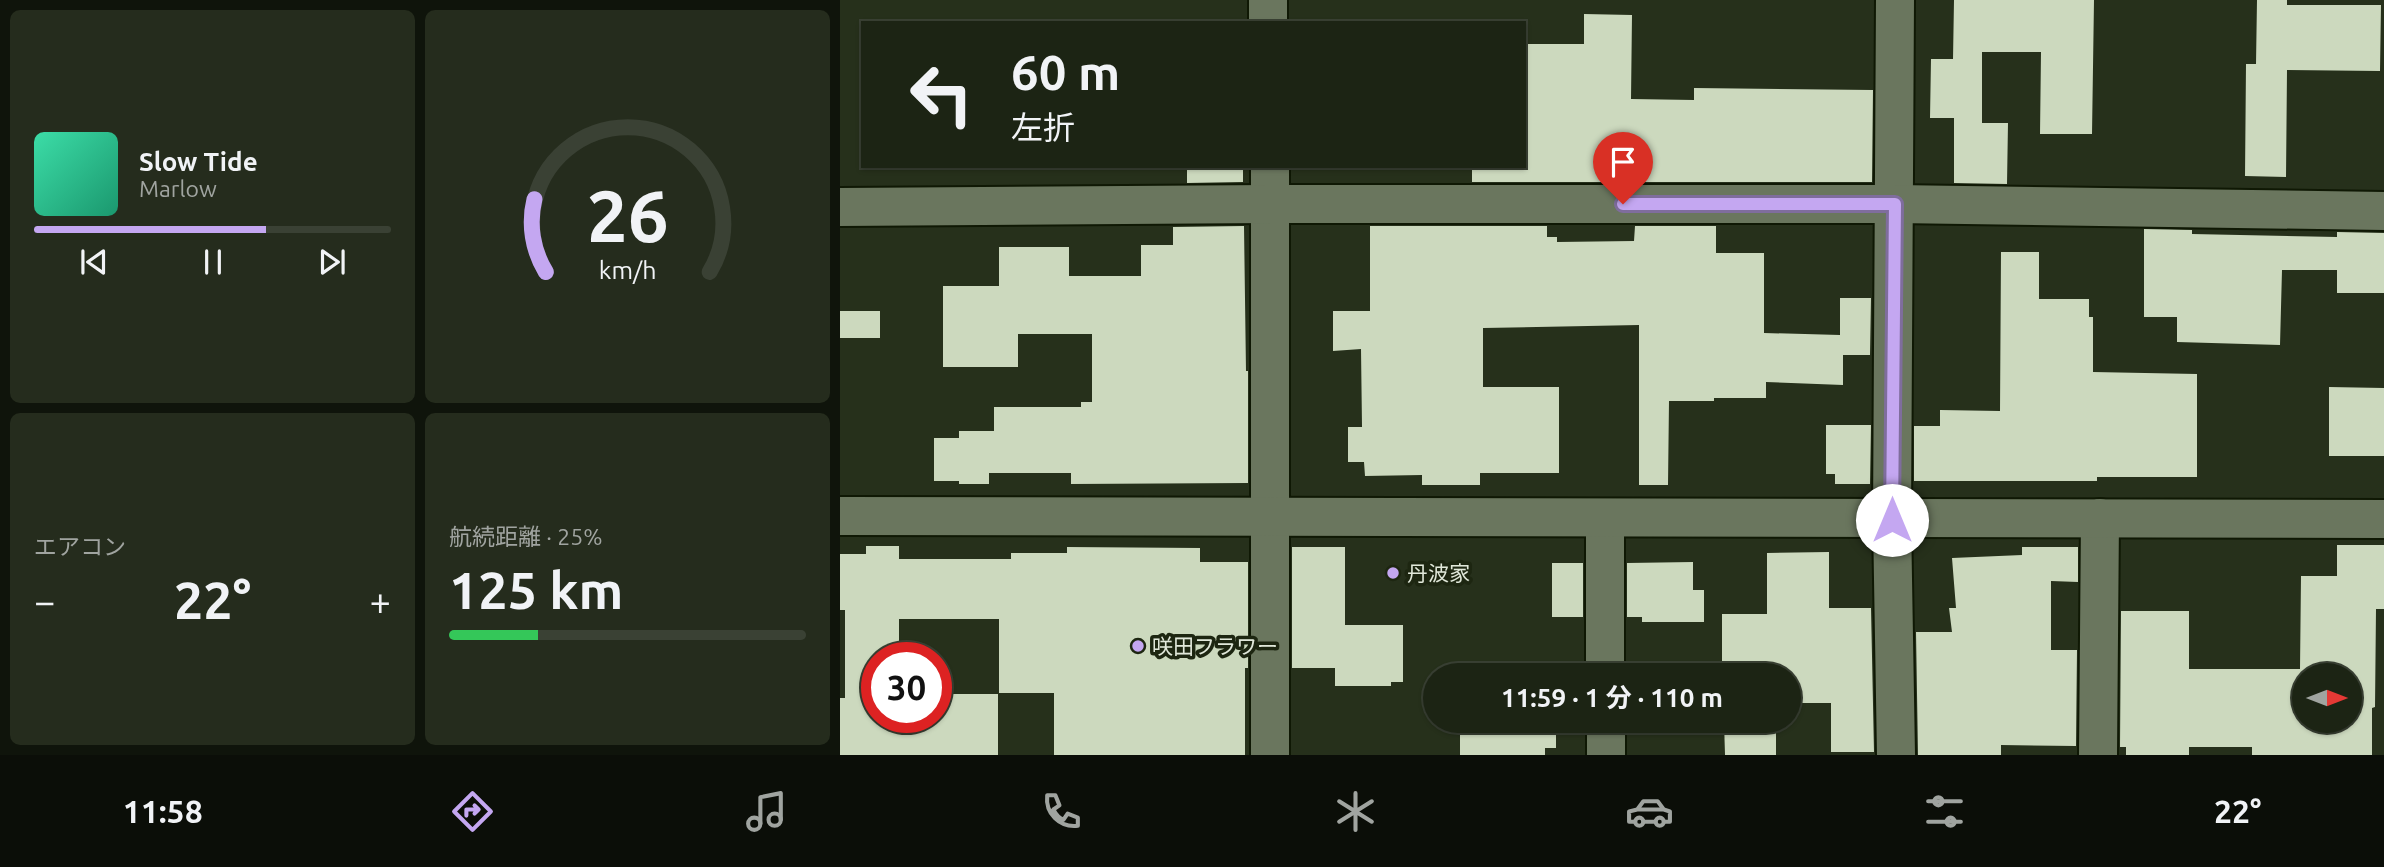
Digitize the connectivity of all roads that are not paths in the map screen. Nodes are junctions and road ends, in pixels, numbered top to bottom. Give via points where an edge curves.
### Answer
1 (1268, 0) edge
2 (1895, 0) edge
3 (1268, 21) edge
4 (1270, 168) edge
5 (1270, 204) junction
6 (1895, 204) junction
7 (840, 207) edge
8 (2384, 211) edge
9 (840, 516) edge
10 (1270, 518) junction
11 (1605, 518) junction
12 (2100, 518) junction
13 (2384, 519) edge
14 (1892, 520) junction
15 (1605, 663) edge
16 (1606, 733) edge
17 (1270, 755) edge
18 (1606, 755) edge
19 (1896, 755) edge
20 (2098, 755) edge

1 - 3 street
2 - 6 street
4 - 5 street
5 - 6 street
5 - 7 street
5 - 10 street
6 - 8 street
6 - 14 street
9 - 10 street
10 - 11 street
10 - 17 street
11 - 14 street
11 - 15 street
12 - 13 street
12 - 14 street
12 - 20 street
14 - 19 street
16 - 18 street

